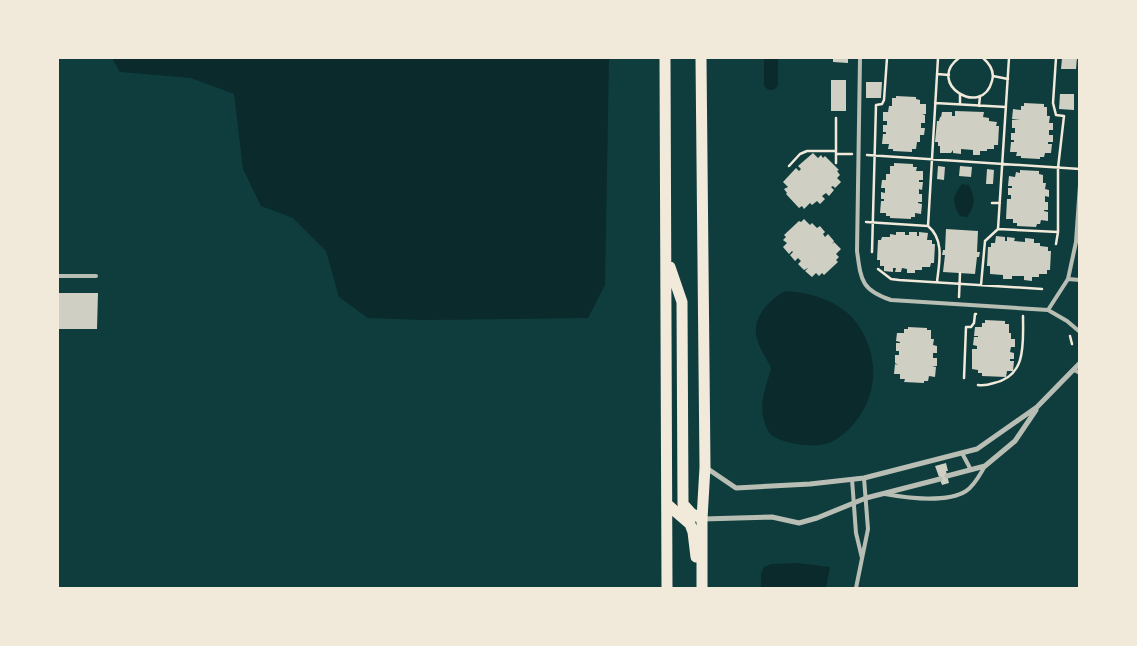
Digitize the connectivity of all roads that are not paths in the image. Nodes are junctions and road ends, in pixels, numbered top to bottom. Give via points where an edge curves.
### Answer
1 (665, 58) edge
2 (701, 58) edge
3 (860, 58) edge
4 (1080, 185) edge
5 (1078, 235) edge
6 (666, 257) junction
7 (58, 276) edge
8 (96, 276) dead end
9 (1068, 279) junction
10 (1080, 280) edge
11 (1048, 310) junction
12 (1080, 332) edge
13 (1080, 363) edge
14 (1077, 371) edge
15 (1037, 407) junction
16 (962, 453) junction
17 (985, 466) junction
18 (705, 467) junction
19 (971, 470) junction
20 (947, 476) dead end
21 (864, 478) junction
22 (852, 479) junction
23 (940, 479) dead end
24 (880, 493) junction
25 (866, 498) junction
26 (853, 504) junction
27 (668, 505) junction
28 (702, 519) junction
29 (862, 560) junction
30 (702, 586) edge
31 (667, 588) edge
32 (856, 588) edge

1 - 6 highway
2 - 18 highway
3 - 11 lane via 857,251 860,274 868,289 891,300
4 - 5 lane
5 - 9 lane
6 - 27 highway
6 - 28 highway via 682,302 683,504
7 - 8 lane
9 - 10 lane
9 - 11 lane
11 - 12 lane
13 - 14 street
14 - 15 street
15 - 16 street via 977,449
15 - 17 street via 1015,441
16 - 19 lane
16 - 21 street
17 - 19 street
17 - 24 lane via 966,492 923,498
18 - 22 street via 736,488
18 - 28 highway
19 - 20 street
21 - 22 street
21 - 25 lane
22 - 26 lane
23 - 24 street
24 - 25 street
25 - 26 street
25 - 29 lane via 868,529
26 - 28 street via 799,523 772,517
26 - 29 lane
27 - 30 highway via 692,528
27 - 31 highway
28 - 30 highway
29 - 32 lane

